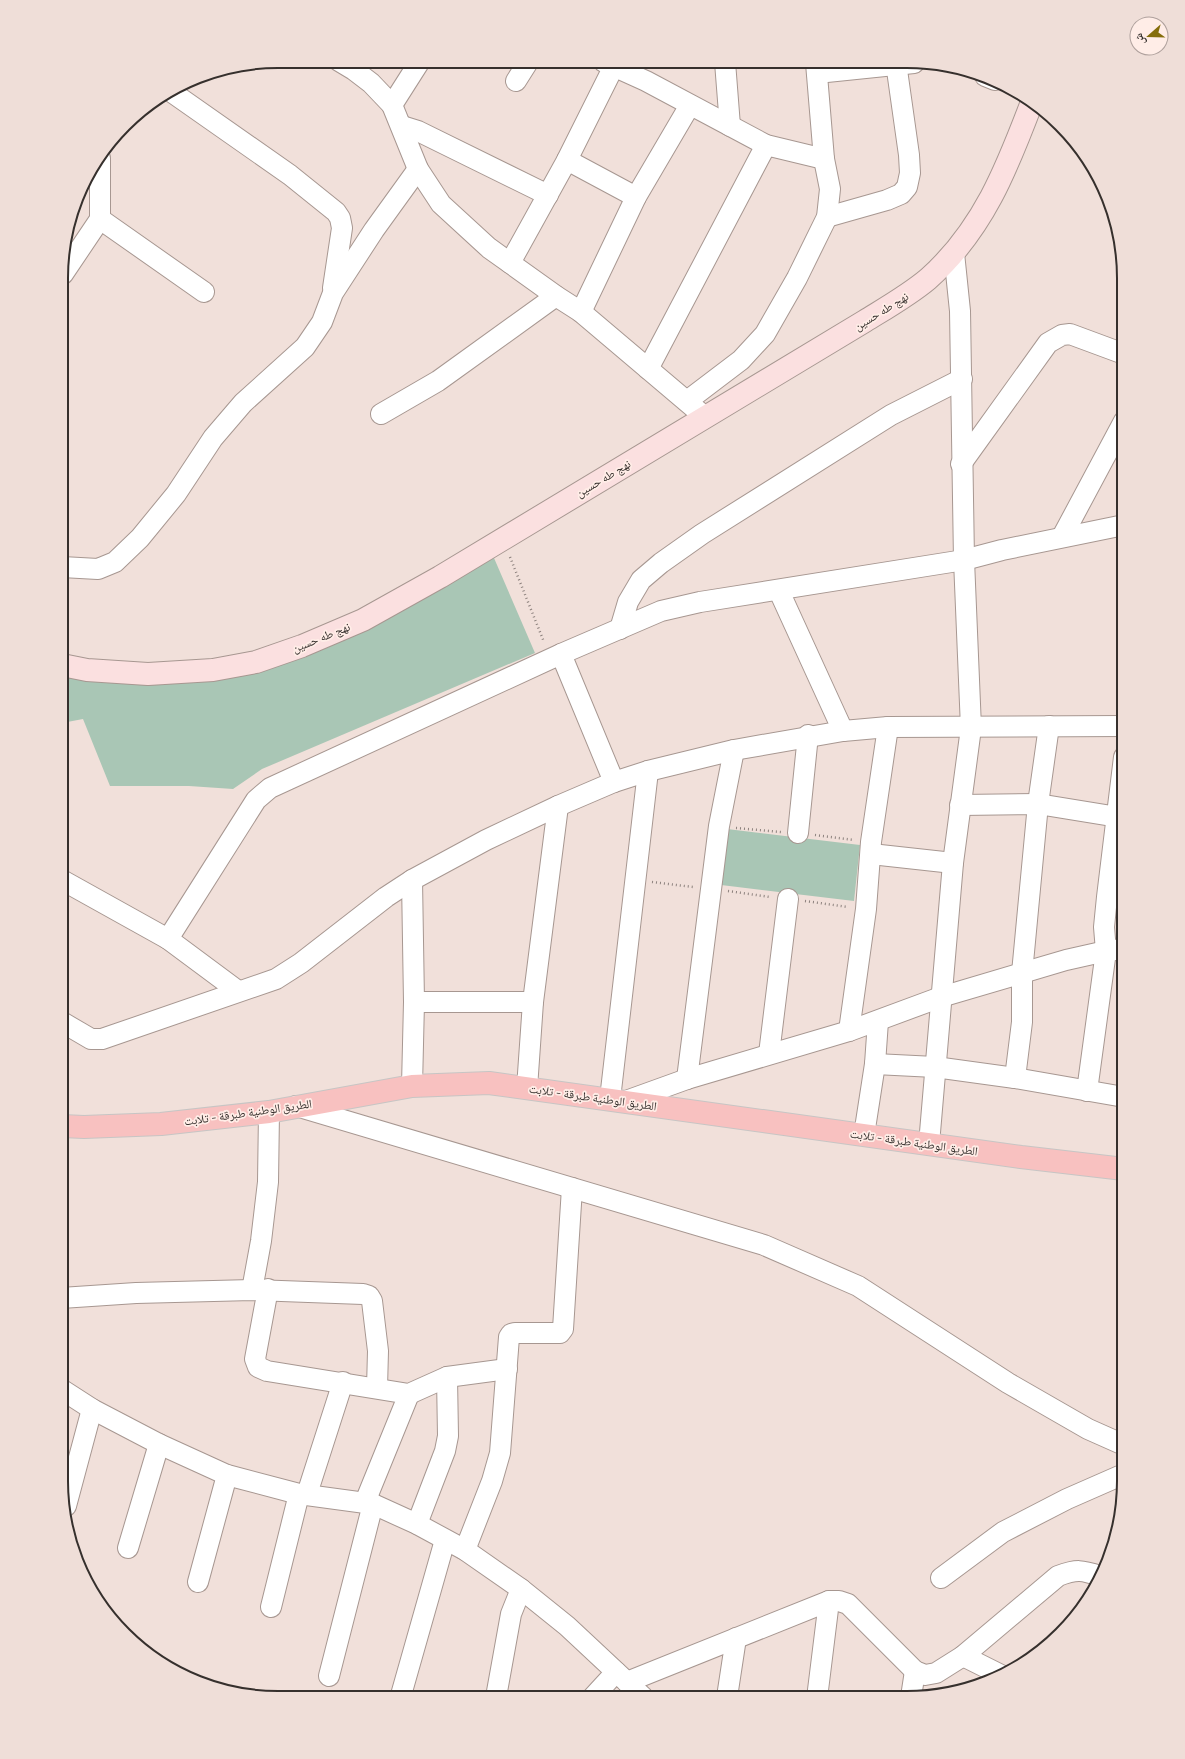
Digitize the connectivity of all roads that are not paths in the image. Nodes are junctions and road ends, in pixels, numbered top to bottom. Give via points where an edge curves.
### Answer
1 (351, 68) edge
2 (416, 68) edge
3 (524, 68) edge
4 (607, 68) edge
5 (627, 68) edge
6 (725, 68) edge
7 (816, 68) edge
8 (902, 68) edge
9 (645, 72) edge
10 (516, 81) dead end
11 (175, 95) edge
12 (392, 105) junction
13 (690, 105) junction
14 (1030, 107) edge
15 (402, 126) junction
16 (730, 126) junction
17 (766, 145) junction
18 (824, 159) junction
19 (568, 160) junction
20 (100, 166) edge
21 (418, 169) junction
22 (548, 195) junction
23 (636, 197) junction
24 (828, 217) junction
25 (100, 219) junction
26 (954, 253) junction
27 (510, 263) junction
28 (68, 265) edge
29 (204, 292) dead end
30 (332, 293) junction
31 (556, 296) junction
32 (581, 312) junction
33 (1117, 351) edge
34 (648, 369) junction
35 (962, 378) junction
36 (687, 401) junction
37 (381, 414) dead end
38 (705, 417) junction
39 (1117, 434) edge
40 (962, 464) junction
41 (1117, 526) edge
42 (1062, 537) junction
43 (964, 560) junction
44 (68, 567) edge
45 (779, 591) junction
46 (620, 628) junction
47 (556, 656) junction
48 (68, 666) edge
49 (1049, 726) junction
50 (1117, 726) edge
51 (888, 727) junction
52 (971, 728) junction
53 (843, 731) junction
54 (808, 735) junction
55 (734, 750) junction
56 (648, 771) junction
57 (614, 782) junction
58 (1038, 804) junction
59 (960, 805) junction
60 (558, 806) junction
61 (1117, 817) edge
62 (798, 833) dead end
63 (1117, 834) edge
64 (871, 854) junction
65 (953, 863) junction
66 (412, 880) junction
67 (68, 883) edge
68 (788, 899) road end
69 (168, 939) junction
70 (1115, 950) edge
71 (1022, 973) junction
72 (238, 991) junction
73 (941, 997) junction
74 (414, 1002) junction
75 (533, 1002) junction
76 (878, 1021) junction
77 (68, 1026) edge
78 (850, 1031) junction
79 (769, 1054) junction
80 (875, 1064) junction
81 (936, 1067) junction
82 (1015, 1078) junction
83 (688, 1079) junction
84 (412, 1086) junction
85 (527, 1088) junction
86 (1088, 1092) junction
87 (1117, 1096) edge
88 (618, 1100) junction
89 (296, 1106) junction
90 (269, 1112) junction
91 (68, 1126) edge
92 (864, 1135) junction
93 (929, 1144) junction
94 (1117, 1168) edge
95 (572, 1188) junction
96 (260, 1290) junction
97 (68, 1298) edge
98 (507, 1370) junction
99 (447, 1377) junction
100 (343, 1382) junction
101 (377, 1388) junction
102 (68, 1394) edge
103 (409, 1394) junction
104 (92, 1409) junction
105 (1117, 1442) edge
106 (159, 1444) junction
107 (227, 1475) junction
108 (1117, 1477) edge
109 (303, 1494) junction
110 (68, 1497) edge
111 (369, 1503) junction
112 (417, 1524) junction
113 (445, 1540) junction
114 (128, 1548) dead end
115 (465, 1550) junction
116 (1095, 1574) edge
117 (940, 1578) dead end
118 (198, 1582) dead end
119 (520, 1588) junction
120 (829, 1601) junction
121 (271, 1606) dead end
122 (736, 1638) junction
123 (962, 1656) junction
124 (915, 1671) junction
125 (994, 1672) edge
126 (329, 1676) dead end
127 (622, 1677) junction
128 (402, 1691) edge
129 (497, 1691) edge
130 (602, 1691) edge
131 (637, 1691) edge
132 (728, 1691) edge
133 (818, 1691) edge
134 (913, 1691) edge

1 - 12 street via 371,82
2 - 12 street
3 - 10 street
4 - 19 street
5 - 9 street
6 - 16 street
7 - 18 street
8 - 24 street via 910,173 907,187 901,194 887,200
9 - 13 street
11 - 30 street via 290,175 336,212 342,228
12 - 15 street
13 - 16 street
13 - 23 street
14 - 26 main road, نهج طه حسين via 1001,179 975,226
15 - 21 street
15 - 22 street via 418,131
16 - 17 street
17 - 18 street
17 - 34 street
18 - 24 street via 830,189
19 - 22 street
19 - 23 street
20 - 25 street
21 - 27 street via 441,204 489,248
21 - 30 street
22 - 27 street
23 - 32 street
24 - 36 street via 765,334 741,360
25 - 28 street
25 - 29 street
26 - 35 street via 960,311
26 - 38 main road, نهج طه حسين via 928,279 908,294
27 - 31 street
30 - 44 street via 322,322 305,347 243,403 213,438 176,494 140,538 115,562 98,569
31 - 32 street
31 - 37 street via 438,380
32 - 34 street
33 - 40 street via 1070,334 1053,339
34 - 36 street
35 - 40 street
35 - 46 street via 891,415 702,534 661,563 640,580 628,602
36 - 38 street
38 - 48 main road, نهج طه حسين via 440,577 363,620 302,646 256,662 213,670 148,674
39 - 42 street
40 - 43 street
41 - 42 street
42 - 43 street
43 - 45 street
43 - 52 street
45 - 46 street via 700,602 661,611
45 - 53 street
46 - 47 street
47 - 57 street
47 - 69 street via 270,788 256,800
49 - 50 street
49 - 52 street
49 - 58 street
51 - 52 street
51 - 53 street
51 - 64 street
52 - 59 street
53 - 54 street
54 - 55 street
54 - 62 street
55 - 56 street
55 - 83 street via 719,826
56 - 57 street
56 - 88 street via 636,880
57 - 60 street
58 - 59 street
58 - 61 street
58 - 71 street
59 - 65 street
60 - 66 street via 486,840
60 - 75 street
63 - 70 street via 1106,896 1104,927
64 - 65 street
64 - 78 street
65 - 73 street
66 - 72 street via 386,897 302,963 276,979
66 - 74 street
67 - 69 street
68 - 79 street
69 - 72 street
70 - 71 street via 1066,960
70 - 86 street
71 - 73 street
71 - 82 street via 1022,1022
72 - 77 street via 102,1039 91,1039
73 - 76 street
73 - 81 street
74 - 75 street
74 - 84 street
75 - 85 street
76 - 78 street
76 - 80 street
78 - 79 street
79 - 83 street
80 - 81 street
80 - 92 street
81 - 82 street
81 - 93 street
82 - 86 street
83 - 88 street
84 - 85 main road, الطريق الوطنية طبرقة - تلابت via 489,1083
84 - 89 main road, الطريق الوطنية طبرقة - تلابت
85 - 88 main road, الطريق الوطنية طبرقة - تلابت
86 - 87 street
88 - 92 main road, الطريق الوطنية طبرقة - تلابت
89 - 90 main road, الطريق الوطنية طبرقة - تلابت
89 - 95 street
90 - 91 main road, الطريق الوطنية طبرقة - تلابت via 161,1124
90 - 96 street via 268,1182 261,1241
92 - 93 main road, الطريق الوطنية طبرقة - تلابت
93 - 94 main road, الطريق الوطنية طبرقة - تلابت
95 - 98 street via 564,1329 560,1333 511,1334
95 - 105 street via 764,1245 858,1286 1008,1383 1088,1429
96 - 97 street
96 - 100 street via 254,1359 258,1367 267,1371
96 - 101 street via 369,1296 372,1301 378,1351
98 - 99 street
98 - 115 street via 500,1453
99 - 103 street
99 - 112 street via 448,1436 445,1451
100 - 101 street
100 - 109 street
101 - 103 street
102 - 104 street
103 - 111 street
104 - 106 street
104 - 110 street
106 - 107 street
106 - 114 street
107 - 109 street
107 - 118 street
108 - 117 street via 1067,1499 1004,1532
109 - 111 street
109 - 121 street
111 - 112 street
111 - 126 street
112 - 113 street
113 - 115 street
113 - 128 street
115 - 119 street
116 - 123 street via 1081,1570 1058,1576
119 - 127 street via 567,1626
119 - 129 street via 511,1614
120 - 122 street
120 - 124 street via 840,1600 848,1604
120 - 133 street
122 - 127 street
122 - 132 street
123 - 124 street via 936,1673 925,1675
123 - 125 street
124 - 134 street
127 - 130 street
127 - 131 street

